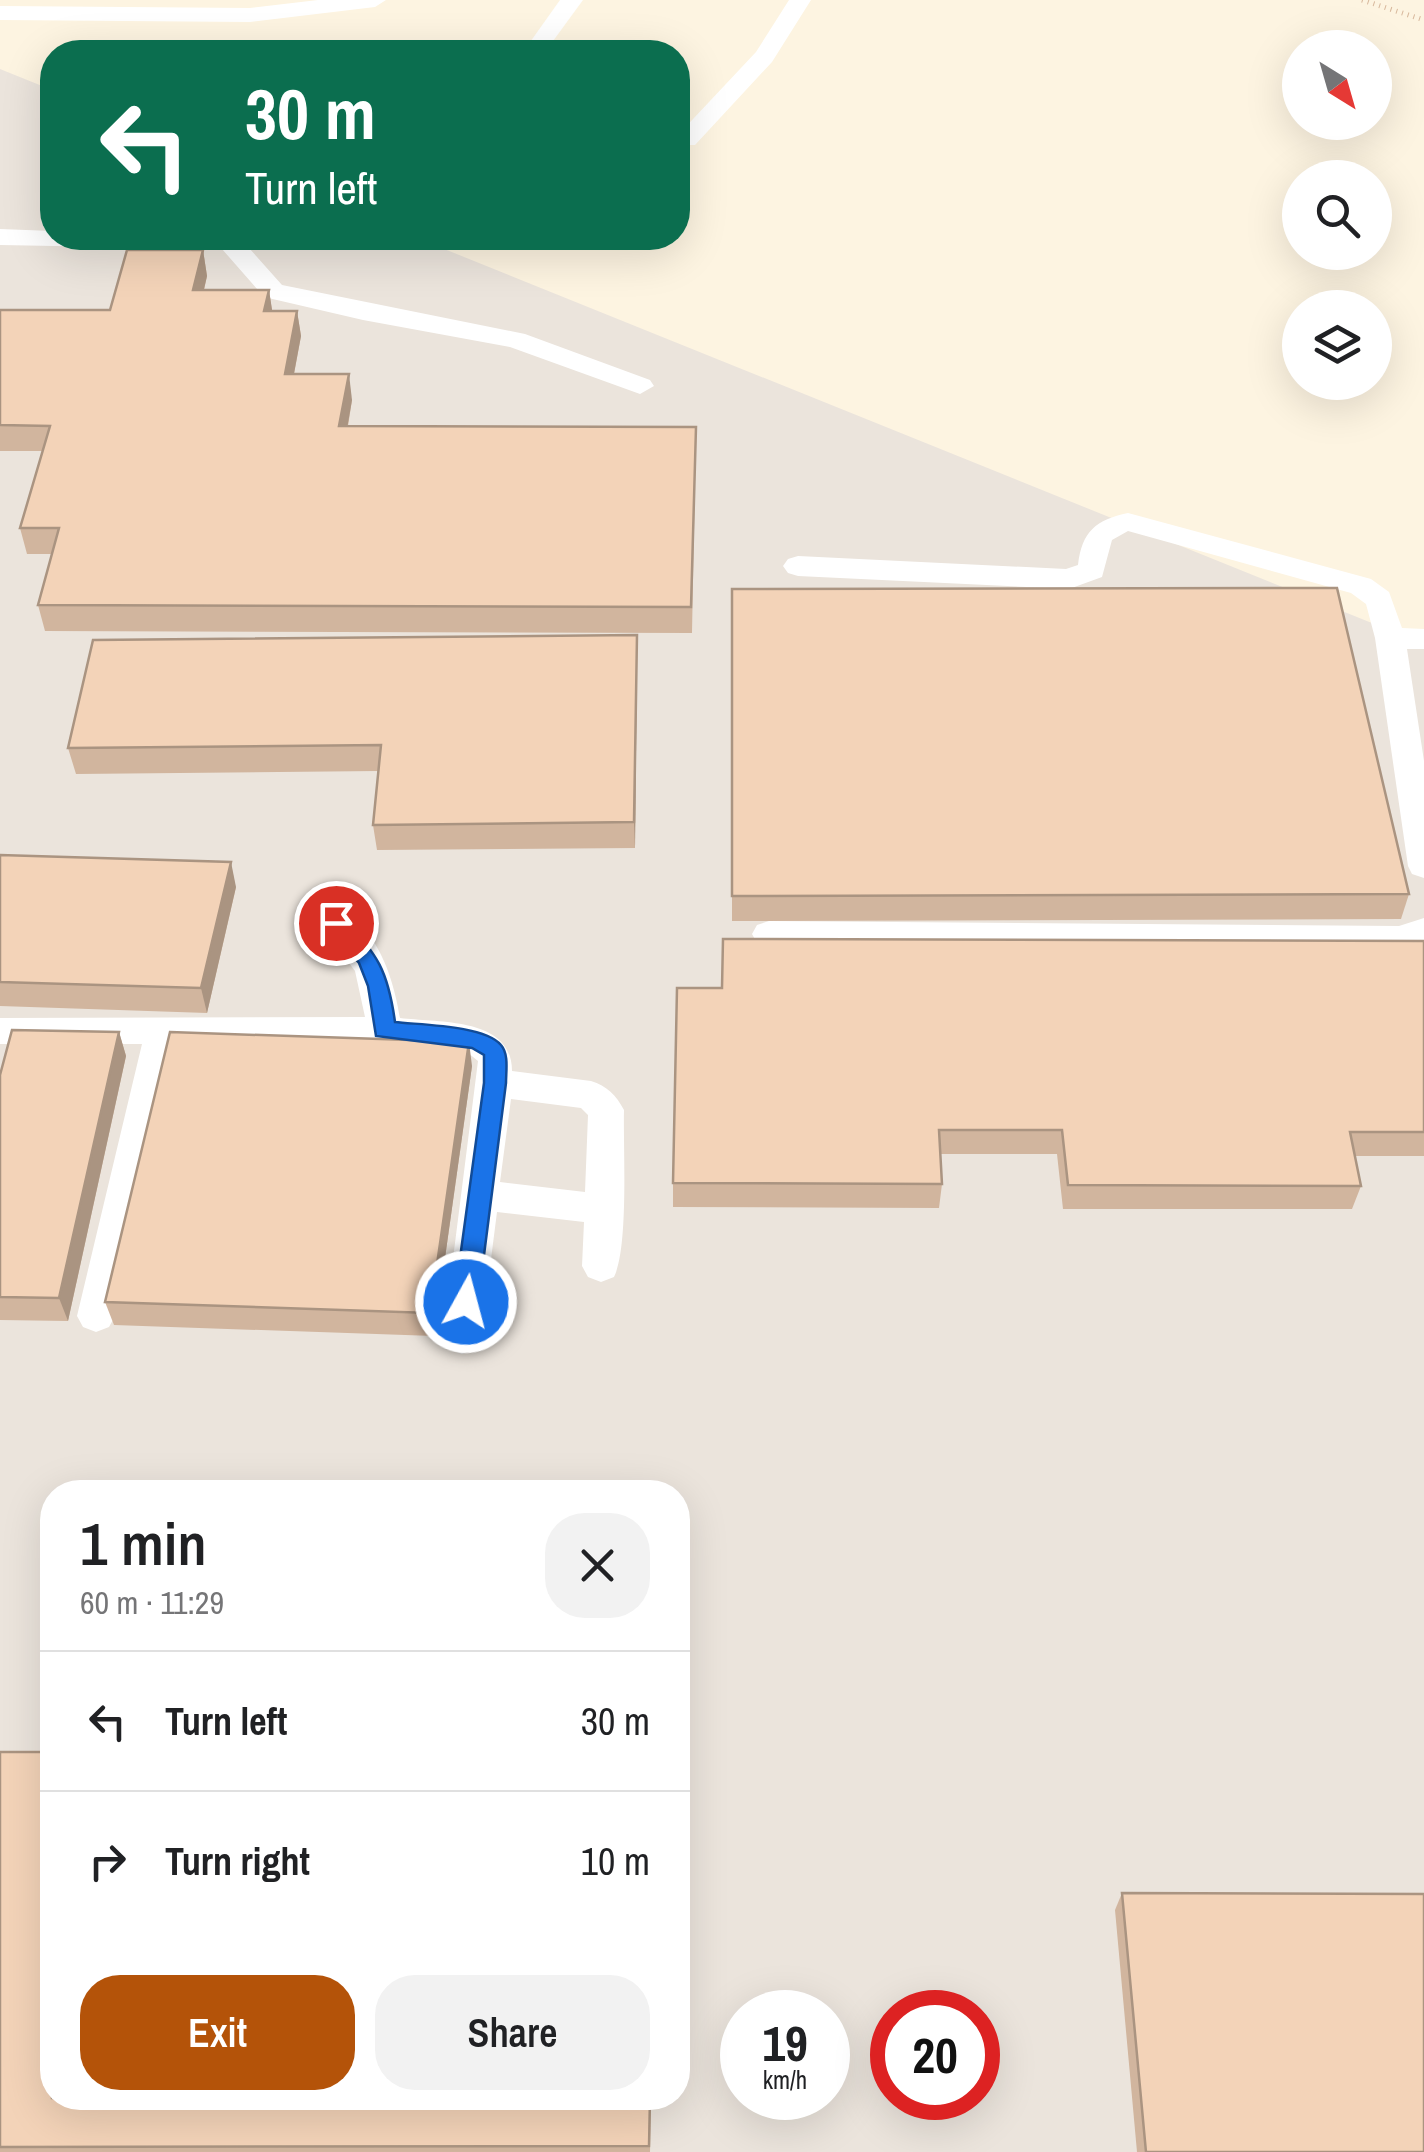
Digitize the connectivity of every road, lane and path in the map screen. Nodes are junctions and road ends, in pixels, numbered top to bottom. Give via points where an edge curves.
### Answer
1 (375, 0) edge
2 (572, 0) edge
3 (800, 0) edge
4 (1362, 0) edge
5 (0, 12) edge
6 (1424, 20) edge
7 (543, 40) edge
8 (690, 136) edge
9 (0, 236) edge
10 (40, 237) edge
11 (236, 250) edge
12 (640, 386) dead end
13 (798, 566) dead end
14 (1390, 638) junction
15 (1424, 640) edge
16 (1424, 866) edge
17 (336, 923) dead end
18 (1424, 931) edge
19 (769, 934) edge
20 (384, 1030) junction
21 (0, 1031) edge
22 (162, 1034) junction
23 (495, 1083) junction
24 (480, 1195) junction
25 (603, 1209) junction
26 (601, 1266) dead end
27 (96, 1316) dead end
28 (462, 1338) dead end

1 - 5 lane via 250,15
2 - 7 lane
3 - 8 lane via 758,64
4 - 6 path
9 - 10 lane
11 - 12 lane via 273,291 516,340
13 - 14 lane via 1070,579 1092,570 1096,536 1104,528 1128,522 1361,586 1379,599
14 - 15 lane
14 - 16 lane
17 - 20 lane via 368,959
18 - 19 lane via 1400,940
20 - 22 lane
20 - 23 lane via 485,1044 495,1055
21 - 22 lane
22 - 27 lane
23 - 24 lane
23 - 25 lane via 591,1094 606,1110
24 - 25 lane
24 - 28 lane
25 - 26 lane

